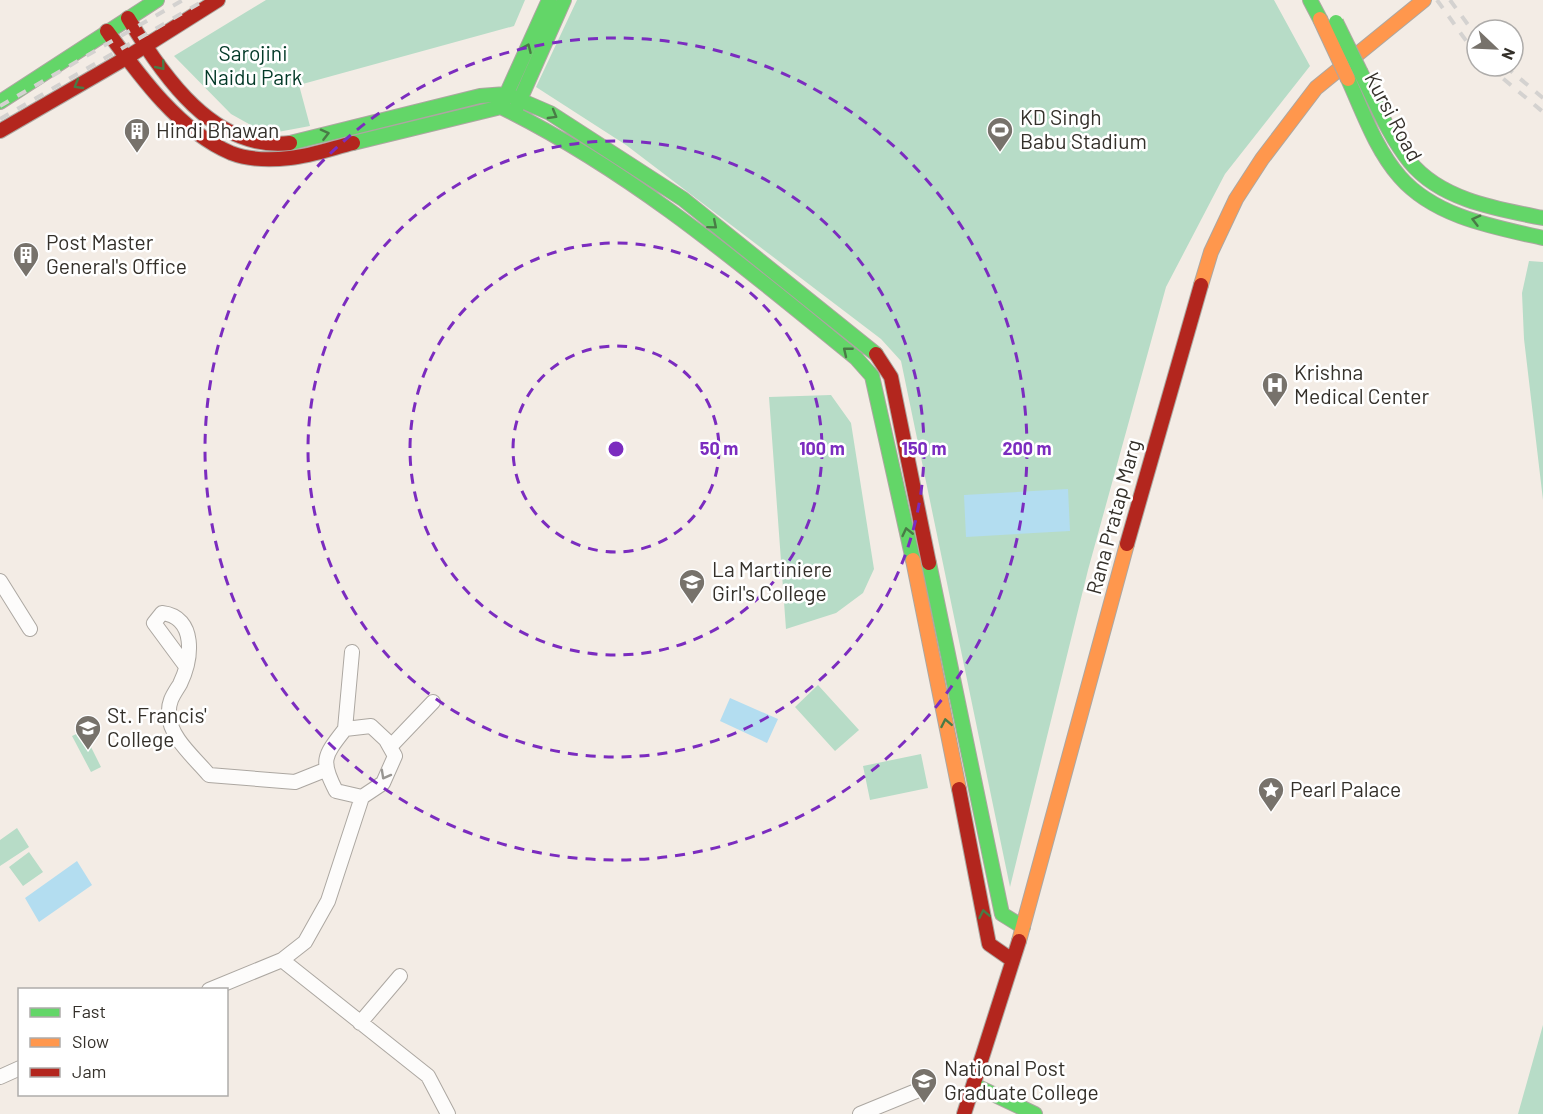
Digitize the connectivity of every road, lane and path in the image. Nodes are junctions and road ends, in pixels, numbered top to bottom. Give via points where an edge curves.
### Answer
1 (156, 0) edge
2 (218, 0) edge
3 (549, 0) edge
4 (564, 0) edge
5 (1310, 0) edge
6 (1324, 0) edge
7 (1424, 0) edge
8 (128, 18) junction
9 (1327, 18) junction
10 (107, 31) junction
11 (144, 45) junction
12 (126, 58) junction
13 (520, 99) junction
14 (0, 102) edge
15 (507, 104) junction
16 (0, 131) edge
17 (1540, 217) edge
18 (1538, 237) edge
19 (0, 581) edge
20 (30, 629) dead end
21 (352, 652) dead end
22 (185, 664) dead end
23 (433, 702) dead end
24 (345, 729) junction
25 (390, 747) junction
26 (325, 770) junction
27 (362, 797) junction
28 (1023, 927) junction
29 (282, 960) junction
30 (1012, 960) junction
31 (400, 976) dead end
32 (214, 988) edge
33 (360, 1023) junction
34 (18, 1069) edge
35 (0, 1077) edge
36 (974, 1085) junction
37 (926, 1087) dead end
38 (448, 1114) edge
39 (860, 1114) edge
40 (964, 1114) edge
41 (1035, 1114) edge

1 - 8 street
2 - 11 street
15 -> 3 street
4 - 13 street
5 - 9 street, Kursi Road
6 - 9 street, Kursi Road
7 - 28 street, Rana Pratap Marg via 1316,88 1236,199 1211,252 1161,420
8 - 10 street
8 - 11 street
9 - 17 street, Kursi Road, bridge via 1410,163 1439,186 1475,203
18 -> 9 street, Kursi Road, bridge via 1464,217 1429,201 1401,178 1348,79
10 - 12 street
10 - 14 street
11 - 12 street
11 -> 15 street via 192,104 224,131 246,139 287,144 480,96
12 - 15 street via 200,134 230,153 257,159 292,158
12 -> 16 street
13 - 15 street
13 -> 28 street via 550,113 683,199 881,358 891,377 1002,914
30 -> 15 street via 989,944 926,619 872,376 856,358 679,217
19 - 20 street
21 - 24 street
22 - 26 street via 180,683 171,696 168,715 173,733 209,775 295,782
23 - 25 street
24 - 25 street via 371,726
24 - 26 street via 326,753
25 -> 27 street via 395,756 383,783
26 - 27 street via 336,791
27 - 29 street via 328,902 305,942
28 - 30 street, Rana Pratap Marg
29 - 32 street
29 - 33 street
30 - 36 street, Rana Pratap Marg
31 - 33 street
33 - 38 street via 428,1076
34 - 35 street
36 - 40 street, Rana Pratap Marg
36 - 41 street
37 - 39 street

